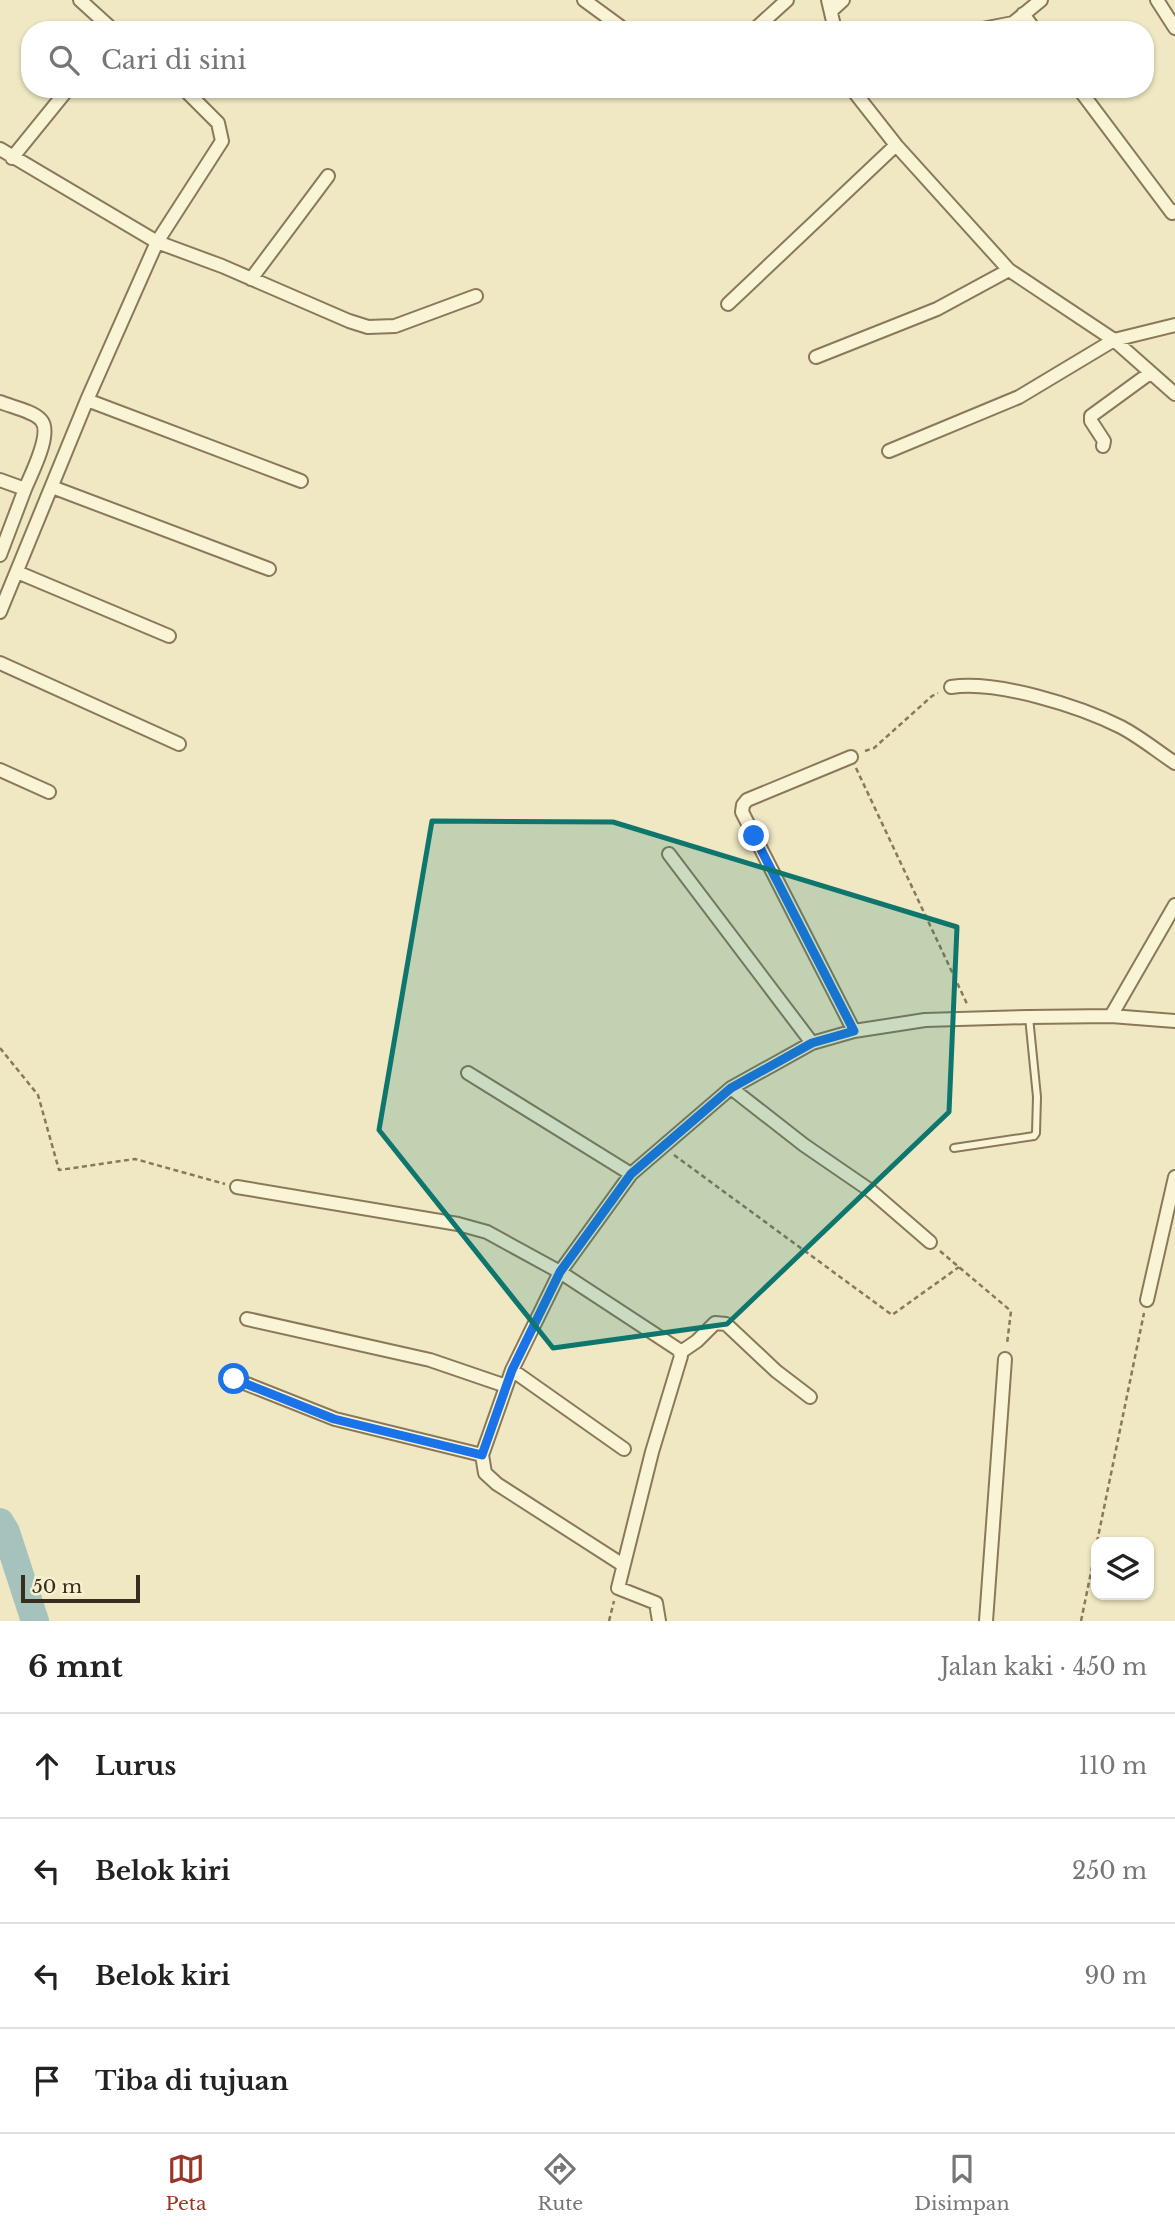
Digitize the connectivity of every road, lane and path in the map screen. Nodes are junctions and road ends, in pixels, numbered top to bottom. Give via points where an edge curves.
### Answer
1 (80, 0) edge
2 (584, 0) edge
3 (787, 0) edge
4 (844, 0) edge
5 (1041, 0) edge
6 (1157, 0) edge
7 (830, 6) edge
8 (1023, 14) junction
9 (103, 21) edge
10 (613, 21) edge
11 (764, 21) edge
12 (1015, 21) edge
13 (1028, 21) edge
14 (1175, 27) edge
15 (61, 98) edge
16 (193, 98) edge
17 (860, 98) edge
18 (1086, 98) edge
19 (896, 145) junction
20 (0, 149) edge
21 (12, 158) junction
22 (328, 176) dead end
23 (1175, 211) edge
24 (158, 242) junction
25 (1009, 270) junction
26 (251, 279) junction
27 (476, 296) dead end
28 (728, 304) dead end
29 (1175, 325) edge
30 (1114, 340) junction
31 (816, 358) dead end
32 (1150, 373) junction
33 (1175, 394) edge
34 (87, 400) junction
35 (0, 402) edge
36 (1103, 446) dead end
37 (889, 451) dead end
38 (0, 480) edge
39 (301, 481) dead end
40 (52, 487) junction
41 (25, 489) junction
42 (0, 555) edge
43 (269, 569) dead end
44 (17, 572) junction
45 (0, 612) edge
46 (169, 636) dead end
47 (0, 663) edge
48 (951, 687) joint
49 (178, 744) dead end
50 (851, 757) junction
51 (1175, 763) edge
52 (0, 770) edge
53 (49, 792) dead end
54 (669, 854) dead end
55 (1175, 905) edge
56 (1111, 1016) junction
57 (1029, 1017) junction
58 (974, 1019) junction
59 (1175, 1021) edge
60 (854, 1031) junction
61 (812, 1043) junction
62 (0, 1048) edge
63 (468, 1073) dead end
64 (731, 1088) junction
65 (663, 1147) junction
66 (954, 1148) dead end
67 (631, 1174) junction
68 (1175, 1177) edge
69 (237, 1187) joint
70 (930, 1242) joint
71 (959, 1267) junction
72 (560, 1272) junction
73 (1147, 1300) joint
74 (247, 1319) dead end
75 (681, 1352) junction
76 (1005, 1359) joint
77 (512, 1370) junction
78 (234, 1379) dead end
79 (506, 1386) junction
80 (810, 1397) dead end
81 (624, 1450) dead end
82 (482, 1455) junction
83 (1098, 1537) edge
84 (623, 1565) junction
85 (1091, 1574) edge
86 (618, 1588) junction
87 (609, 1621) edge
88 (659, 1621) edge
89 (986, 1621) edge
90 (1082, 1621) edge

1 - 9 street
2 - 10 street
3 - 11 street
4 - 7 street
5 - 8 street
6 - 14 street
8 - 12 street
8 - 13 street
15 - 21 street
16 - 24 street via 218,123 222,141
17 - 19 street
18 - 23 street via 1172,213
19 - 25 street
19 - 28 street
20 - 21 street
21 - 24 street
22 - 26 street
24 - 26 street
24 - 34 street
25 - 30 street
25 - 31 street via 937,309
26 - 27 street via 368,327 395,326
29 - 30 street
30 - 32 street
30 - 37 street via 1019,397
32 - 33 street
32 - 36 street via 1091,416
34 - 39 street
34 - 40 street
35 - 41 street via 44,422 46,434
38 - 41 street
40 - 43 street
40 - 44 street
41 - 42 street
44 - 45 street
44 - 46 street
47 - 49 street
48 - 50 path via 932,696 874,748
48 - 51 street via 990,687 1056,702 1123,728
50 - 58 path
50 - 60 street via 747,800 742,812
52 - 53 street
54 - 61 street
55 - 56 street
56 - 57 street
56 - 59 street
57 - 58 street
57 - 66 lane via 1036,1133
58 - 60 street via 925,1020
60 - 61 street
61 - 64 street
62 - 69 path via 38,1095 59,1170 135,1159
63 - 67 street
64 - 65 street
64 - 70 street via 871,1191
65 - 67 street
65 - 71 path via 892,1315
67 - 72 street
68 - 73 street
69 - 72 street via 472,1227
70 - 71 path
71 - 76 path via 1011,1311
72 - 75 street
72 - 77 street
73 - 83 path
74 - 79 street via 430,1360
75 - 80 street via 715,1323 726,1324
75 - 84 street
76 - 89 street
77 - 79 street
77 - 81 street
78 - 82 street via 334,1419
79 - 82 street
82 - 84 street via 490,1479
84 - 86 street
85 - 90 path
86 - 87 path
86 - 88 street via 656,1604

